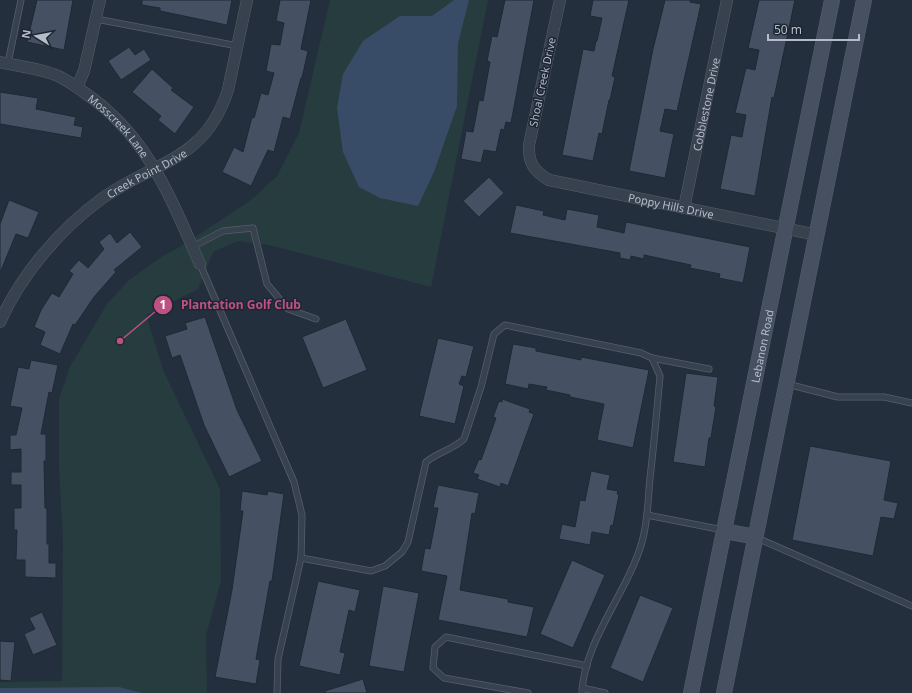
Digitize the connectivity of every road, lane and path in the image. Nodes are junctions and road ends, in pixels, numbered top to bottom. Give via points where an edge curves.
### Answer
1 (21, 0) edge
2 (100, 0) edge
3 (247, 0) edge
4 (560, 0) edge
5 (727, 0) edge
6 (832, 0) edge
7 (864, 0) edge
8 (96, 19) junction
9 (238, 46) junction
10 (4, 62) edge
11 (77, 87) junction
12 (531, 165) joint
13 (156, 169) junction
14 (684, 208) junction
15 (786, 229) junction
16 (816, 235) junction
17 (192, 247) junction
18 (200, 264) joint
19 (2, 314) edge
20 (316, 319) dead end
21 (652, 358) junction
22 (709, 369) dead end
23 (786, 384) junction
24 (912, 402) edge
25 (647, 515) junction
26 (724, 530) junction
27 (756, 537) junction
28 (301, 558) junction
29 (912, 606) edge
30 (587, 666) junction
31 (582, 691) edge
32 (277, 693) edge
33 (528, 693) edge
34 (605, 693) edge
35 (691, 693) edge
36 (724, 693) edge

1 - 10 lane
2 - 8 street
3 - 9 street, Creek Point Drive
4 - 12 street, Shoal Creek Drive via 529,145
5 - 14 street, Cobblestone Drive
6 - 15 main road, Lebanon Road
7 - 16 main road
8 - 9 lane
8 - 11 street via 84,71
9 - 13 street, Creek Point Drive via 224,103 211,126 184,152
10 - 11 street, Mosscreek Lane via 53,74
11 - 13 street, Mosscreek Lane via 115,117 137,141
12 - 14 street, Poppy Hills Drive via 549,180
13 - 17 street, Mosscreek Lane
13 - 19 street, Creek Point Drive via 120,186 66,230 25,278
14 - 15 street, Poppy Hills Drive
15 - 16 street, Poppy Hills Drive
15 - 26 main road, Lebanon Road
16 - 23 main road
17 - 18 street, Mosscreek Lane
17 - 20 lane via 223,231 253,228 267,284 288,309
18 - 28 lane via 294,482 302,515
21 - 22 lane
21 - 25 lane via 660,376
21 - 28 lane via 641,353 505,325 494,334 481,387 464,439 458,445 426,462 412,532 402,552 385,566 371,571
23 - 24 lane via 838,396 884,397
23 - 27 main road
25 - 26 lane
25 - 30 lane via 642,542 630,573
26 - 27 main road
26 - 35 main road, Lebanon Road
27 - 29 lane
27 - 36 main road
28 - 32 lane via 278,659
30 - 31 lane
30 - 33 lane via 446,637 435,647 433,668 444,678
31 - 34 lane

